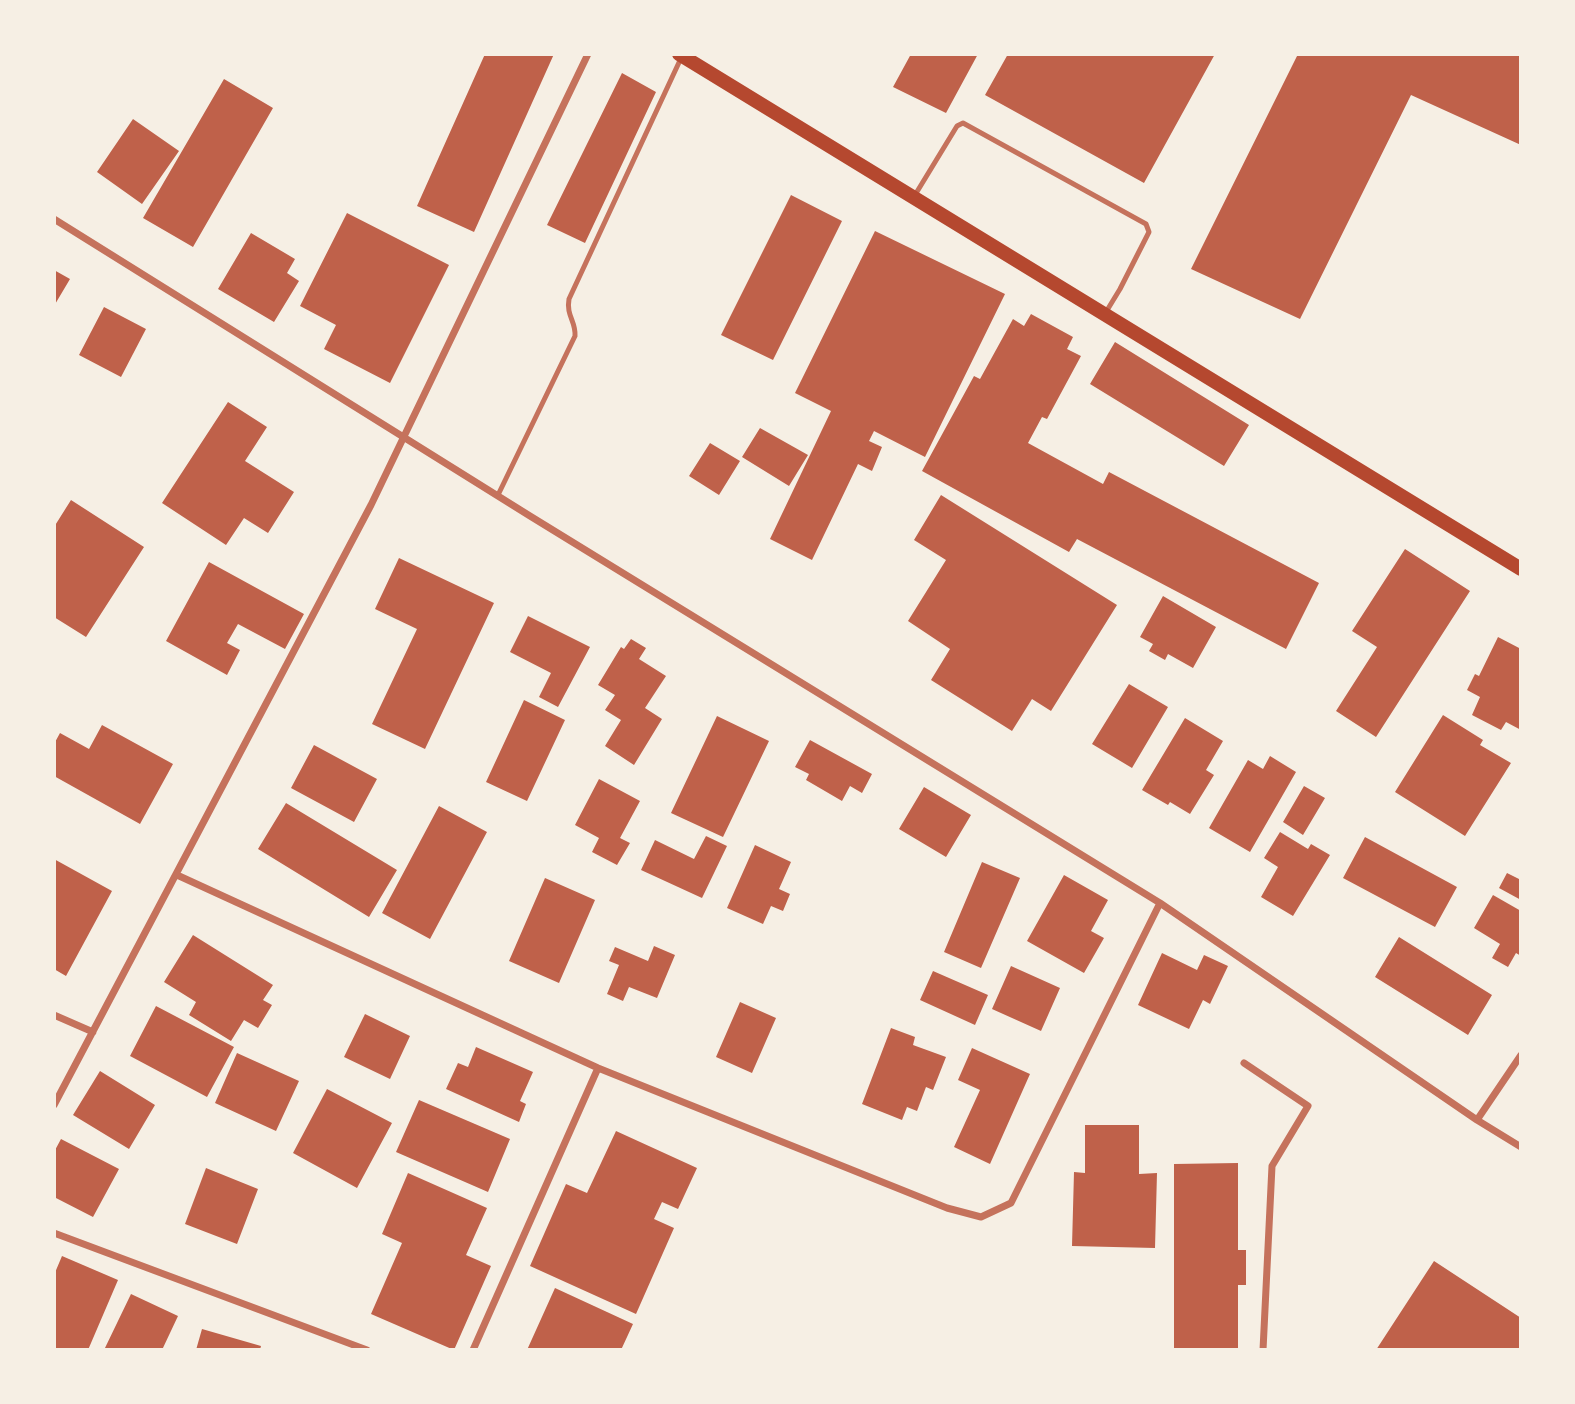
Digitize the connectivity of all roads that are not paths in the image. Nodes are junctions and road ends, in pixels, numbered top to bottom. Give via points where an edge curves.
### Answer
1 (588, 54) edge
2 (680, 55) edge
3 (914, 198) junction
4 (54, 219) edge
5 (1104, 315) junction
6 (402, 436) junction
7 (498, 495) junction
8 (1521, 569) edge
9 (177, 875) junction
10 (1160, 903) junction
11 (54, 1015) edge
12 (93, 1032) junction
13 (1521, 1055) edge
14 (1244, 1063) dead end
15 (598, 1068) junction
16 (54, 1105) edge
17 (1477, 1120) junction
18 (1521, 1147) edge
19 (54, 1233) edge
20 (367, 1350) edge
21 (473, 1350) edge
22 (1263, 1350) edge

1 - 6 street
2 - 3 main road
2 - 7 lane via 569,299 567,309 576,327 575,337
3 - 5 main road
3 - 5 lane via 963,123 1146,224 1149,232
4 - 6 street
5 - 8 main road
6 - 7 street
6 - 9 street via 371,505
7 - 10 street
9 - 12 street
9 - 15 street
10 - 15 street via 1011,1203 981,1217 947,1208
10 - 17 street
11 - 12 street
12 - 16 street
13 - 17 street
14 - 22 street via 1308,1106 1272,1166
15 - 21 street
17 - 18 street
19 - 20 street

